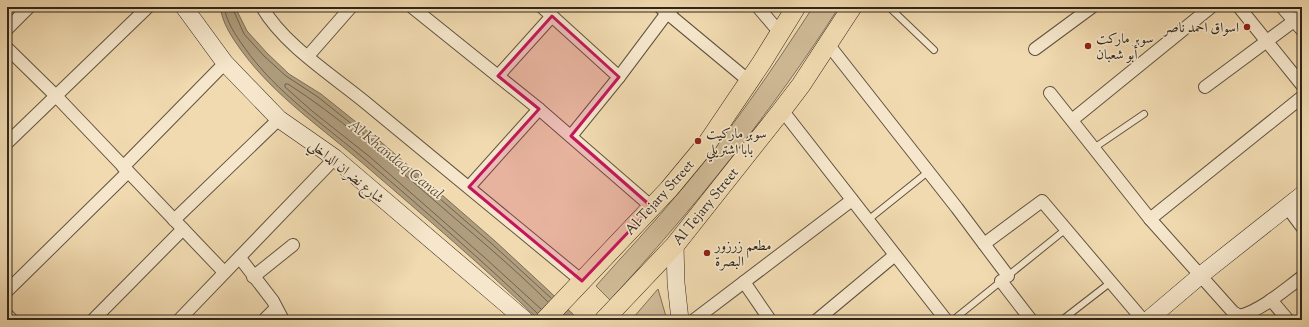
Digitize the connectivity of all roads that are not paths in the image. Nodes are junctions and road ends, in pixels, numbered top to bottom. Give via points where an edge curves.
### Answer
1 (29, 7) edge
2 (148, 7) edge
3 (184, 7) edge
4 (351, 7) edge
5 (412, 7) edge
6 (542, 7) edge
7 (758, 7) edge
8 (796, 7) edge
9 (852, 7) edge
10 (889, 7) edge
11 (1092, 7) edge
12 (1211, 7) edge
13 (1239, 7) edge
14 (1282, 7) edge
15 (266, 8) edge
16 (667, 9) edge
17 (552, 16) junction
18 (1299, 22) edge
19 (7, 29) edge
20 (780, 33) junction
21 (1267, 41) junction
22 (828, 44) junction
23 (7, 48) edge
24 (1035, 49) dead end
25 (934, 50) dead end
26 (308, 56) junction
27 (225, 63) junction
28 (498, 76) junction
29 (619, 77) junction
30 (749, 81) junction
31 (1302, 84) edge
32 (1205, 87) dead end
33 (1050, 93) dead end
34 (56, 96) junction
35 (1302, 97) edge
36 (539, 109) junction
37 (782, 110) junction
38 (1144, 114) dead end
39 (279, 119) junction
40 (1072, 120) junction
41 (571, 136) junction
42 (7, 143) edge
43 (1094, 148) junction
44 (335, 158) junction
45 (126, 169) junction
46 (928, 171) junction
47 (469, 187) junction
48 (1302, 195) edge
49 (852, 200) junction
50 (652, 207) junction
51 (1287, 207) junction
52 (1150, 219) junction
53 (174, 220) junction
54 (868, 220) junction
55 (1302, 226) edge
56 (1066, 229) junction
57 (183, 230) junction
58 (984, 244) junction
59 (293, 245) dead end
60 (674, 245) junction
61 (896, 255) junction
62 (240, 258) junction
63 (224, 272) junction
64 (1201, 275) junction
65 (253, 277) junction
66 (1302, 277) edge
67 (1004, 279) junction
68 (582, 281) junction
69 (744, 282) junction
70 (1111, 282) junction
71 (7, 291) edge
72 (1271, 300) junction
73 (276, 308) junction
74 (7, 315) edge
75 (941, 318) edge
76 (1242, 318) edge
77 (182, 319) edge
78 (12, 320) edge
79 (94, 320) edge
80 (264, 320) edge
81 (283, 320) edge
82 (525, 320) edge
83 (546, 320) edge
84 (604, 320) edge
85 (680, 320) edge
86 (694, 320) edge
87 (770, 320) edge
88 (817, 320) edge
89 (953, 320) edge
90 (1031, 320) edge
91 (1062, 320) edge
92 (1143, 320) edge
93 (1148, 320) edge
94 (1288, 320) edge

1 - 19 street
2 - 34 street
3 - 27 street, شارع نضران الداخلي
4 - 26 street
5 - 28 street
6 - 17 street
7 - 20 street
8 - 20 main road, Al-Tejary Street
9 - 22 main road, Al Tejary Street
10 - 25 lane
11 - 24 street
12 - 40 street
13 - 21 street
14 - 18 street
15 - 26 street via 269,19
16 - 29 street
16 - 30 street
17 - 28 street
17 - 29 street
18 - 21 street
20 - 30 main road, Al-Tejary Street
21 - 31 street
21 - 32 street
22 - 37 main road, Al Tejary Street
22 - 46 street
23 - 34 street
26 - 47 street
27 - 39 street, شارع نضران الداخلي
27 - 45 street
28 - 36 street
29 - 41 street
30 - 50 main road, Al-Tejary Street via 708,142
33 - 40 street
34 - 42 street
34 - 45 street
35 - 52 street
36 - 41 street
36 - 47 street
37 - 49 street
37 - 60 main road, Al Tejary Street
38 - 43 lane
39 - 44 street, شارع نضران الداخلي
39 - 53 street
40 - 43 street
41 - 50 street
43 - 52 street
44 - 62 street
44 - 82 street, شارع نضران الداخلي
45 - 53 street
45 - 71 street
46 - 54 lane
46 - 58 street
47 - 68 street
48 - 51 street
49 - 54 street
49 - 69 street
50 - 68 main road, Al-Tejary Street
51 - 55 street
51 - 64 street
52 - 64 street
53 - 57 street
54 - 61 street
56 - 58 street via 1042,201
56 - 67 lane
56 - 70 street
57 - 63 street
57 - 79 street
58 - 67 street
59 - 65 street
60 - 84 main road, Al Tejary Street
60 - 85 street
61 - 75 street
61 - 88 street
62 - 63 street
62 - 65 street
63 - 77 street
64 - 76 street via 1233,312
64 - 93 street
65 - 73 street
66 - 72 street
67 - 89 lane
67 - 90 street
68 - 83 main road, Al-Tejary Street
69 - 86 street
69 - 87 street
70 - 91 lane
70 - 92 street
72 - 76 street
72 - 94 street
73 - 80 street
73 - 81 street
74 - 78 street

